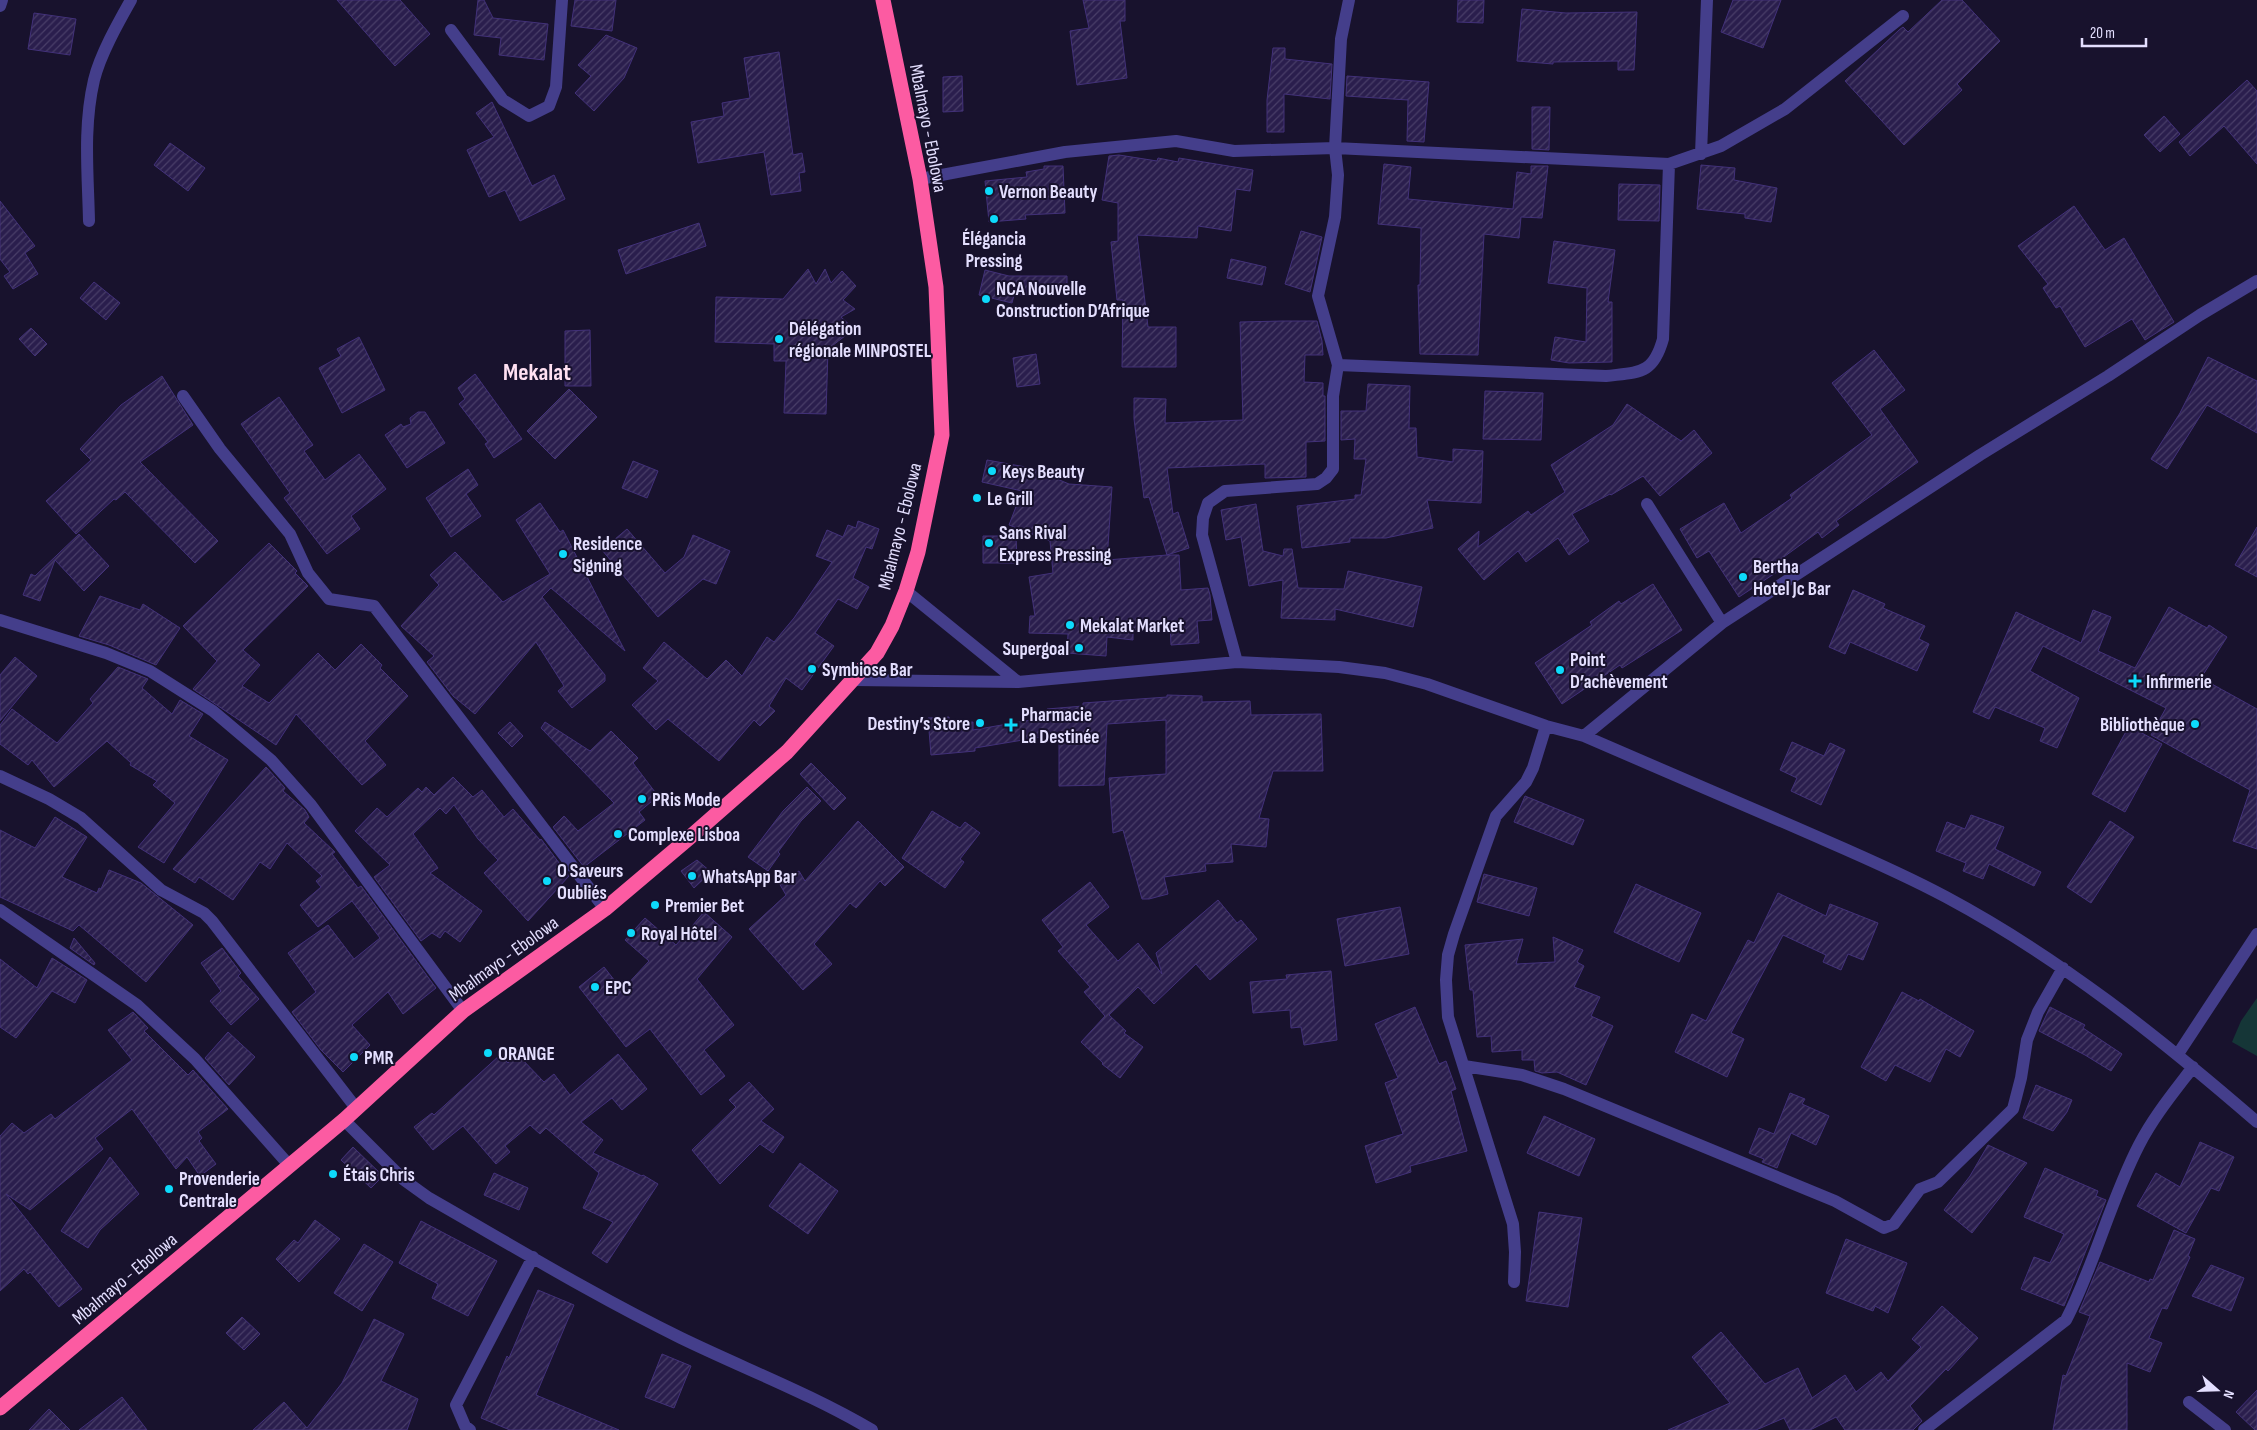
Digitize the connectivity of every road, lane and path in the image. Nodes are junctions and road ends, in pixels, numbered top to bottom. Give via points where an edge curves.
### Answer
1 (2, 0) edge
2 (131, 0) edge
3 (562, 0) edge
4 (883, 0) edge
5 (1349, 0) edge
6 (1707, 0) edge
7 (0, 6) edge
8 (1903, 16) dead end
9 (451, 30) dead end
10 (1335, 148) junction
11 (1701, 154) junction
12 (1669, 164) junction
13 (920, 179) junction
14 (89, 222) dead end
15 (2257, 281) edge
16 (1338, 365) junction
17 (183, 396) dead end
18 (1647, 504) dead end
19 (906, 591) junction
20 (0, 620) edge
21 (1722, 623) junction
22 (1237, 662) junction
23 (854, 680) junction
24 (1018, 682) junction
25 (1546, 726) junction
26 (1584, 736) junction
27 (0, 776) edge
28 (604, 909) junction
29 (0, 910) edge
30 (2257, 934) edge
31 (2063, 968) junction
32 (463, 1011) junction
33 (2178, 1054) junction
34 (1464, 1066) junction
35 (2193, 1067) junction
36 (356, 1108) junction
37 (344, 1120) junction
38 (2257, 1122) edge
39 (289, 1165) junction
40 (533, 1258) junction
41 (1514, 1282) dead end
42 (2189, 1402) dead end
43 (0, 1408) edge
44 (470, 1430) edge
45 (872, 1430) edge
46 (1924, 1430) edge
47 (2226, 1430) edge

1 - 7 street
2 - 14 street via 94,79 86,132
3 - 9 street via 556,87 550,106 529,116 504,100
4 - 13 highway, Mbalmayo - Ebolowa
5 - 10 street via 1341,39
6 - 11 street
8 - 11 street via 1785,109
10 - 12 street
10 - 13 street via 1234,151 1176,140 1065,152
10 - 16 street via 1338,175 1335,217 1318,296
11 - 12 street
12 - 16 street via 1663,339 1658,355 1644,371 1606,376
13 - 19 highway, Mbalmayo - Ebolowa via 936,287 942,435 920,543
15 - 21 street via 1980,454
16 - 22 street via 1333,396 1333,469 1326,478 1317,484 1225,491 1208,503 1202,518 1202,535
17 - 28 street via 220,450 290,534 308,573 329,599 374,606
18 - 21 street
19 - 23 highway, Mbalmayo - Ebolowa via 877,653
19 - 24 street
20 - 32 street via 106,653 150,671 213,711 271,760 311,805
21 - 26 street
22 - 24 street
22 - 25 street via 1339,667 1385,674 1427,684
23 - 24 street
23 - 28 highway, Mbalmayo - Ebolowa via 787,752
25 - 26 street
25 - 34 street via 1534,768 1496,816 1448,955 1448,1017
26 - 31 street via 1938,893
27 - 36 street via 81,818 161,890 204,913
28 - 32 highway, Mbalmayo - Ebolowa
29 - 39 street via 137,1005 195,1060
30 - 33 street
31 - 33 street
31 - 34 street via 2038,1012 2027,1040 2013,1109 1938,1182 1920,1189 1894,1224 1884,1228 1835,1201 1564,1088 1522,1075
32 - 36 highway, Mbalmayo - Ebolowa
33 - 35 street
34 - 41 street via 1513,1224
35 - 38 street
35 - 46 street via 2139,1144 2066,1320
36 - 37 highway, Mbalmayo - Ebolowa
37 - 39 highway, Mbalmayo - Ebolowa
37 - 40 street via 404,1180
39 - 43 highway, Mbalmayo - Ebolowa
40 - 44 street via 456,1405
40 - 45 street via 672,1333 806,1395
42 - 47 street

